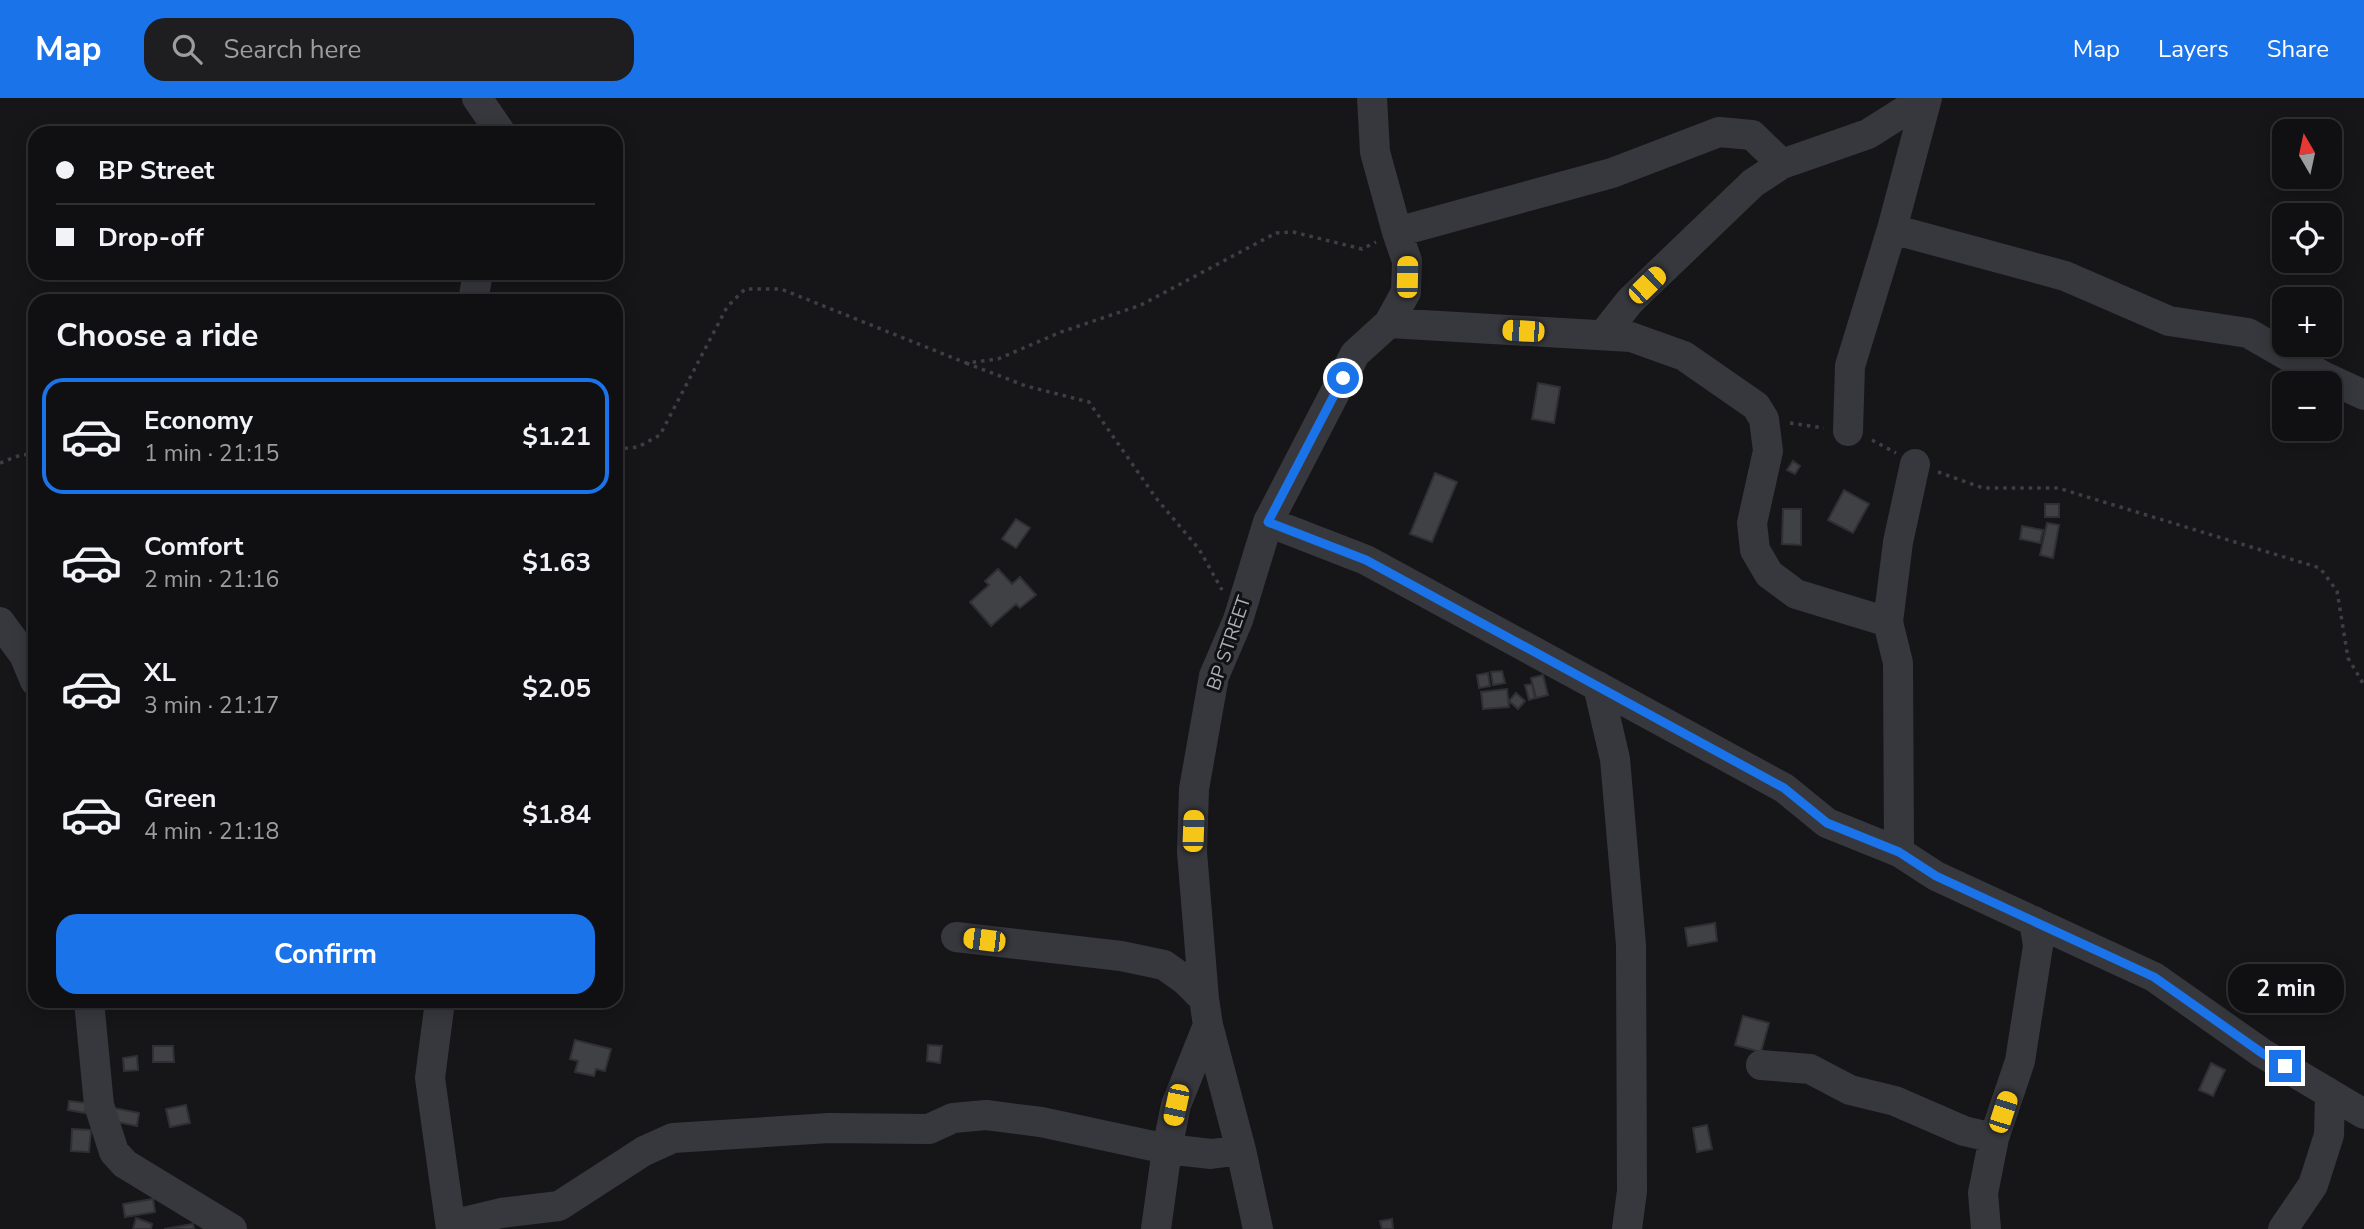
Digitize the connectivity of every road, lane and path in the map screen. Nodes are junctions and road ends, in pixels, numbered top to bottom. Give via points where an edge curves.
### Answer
1 (477, 98) edge
2 (1372, 98) edge
3 (1926, 98) edge
4 (496, 126) edge
5 (1782, 164) junction
6 (1892, 229) junction
7 (1397, 232) junction
8 (1389, 324) junction
9 (1603, 335) junction
10 (966, 362) junction
11 (2364, 395) edge
12 (1764, 419) junction
13 (1848, 431) junction
14 (623, 448) edge
15 (28, 454) edge
16 (0, 463) edge
17 (1915, 464) junction
18 (1268, 522) junction
19 (1238, 620) junction
20 (0, 622) edge
21 (1888, 622) junction
22 (28, 664) edge
23 (2364, 685) edge
24 (1598, 686) junction
25 (1899, 852) junction
26 (2034, 921) junction
27 (956, 937) dead end
28 (90, 1008) edge
29 (439, 1008) edge
30 (1206, 1012) junction
31 (1761, 1065) dead end
32 (2330, 1094) junction
33 (2364, 1114) edge
34 (1994, 1138) junction
35 (1167, 1149) junction
36 (1241, 1150) junction
37 (451, 1227) edge
38 (232, 1229) edge
39 (1156, 1229) edge
40 (1258, 1229) edge
41 (1627, 1229) edge
42 (1986, 1229) edge
43 (2283, 1229) edge

1 - 4 street
2 - 7 street, BP STREET via 1375,152
3 - 5 street via 1868,134
3 - 6 street
5 - 7 street via 1752,135 1719,132 1612,173
5 - 9 street via 1753,183 1630,301
6 - 11 street via 2065,276 2169,321 2248,333
6 - 13 street via 1850,366
7 - 8 street, BP STREET via 1407,261 1406,292
7 - 10 path via 1362,249 1293,232 1276,233 1141,305 998,359
8 - 9 street
8 - 18 street, BP STREET via 1355,354
9 - 12 street via 1631,337 1684,356 1756,406
10 - 14 path via 781,289 745,289 727,307 660,435 638,447
10 - 19 path via 1026,386 1089,402 1156,498 1199,548
12 - 13 path
12 - 21 street via 1768,451 1752,523 1755,550 1769,574 1796,594
13 - 17 path
15 - 16 path
17 - 21 street via 1898,542
17 - 23 path via 1983,488 2058,488 2320,568 2337,590 2348,658
18 - 19 street, BP STREET
18 - 24 street via 1366,560
19 - 30 street, BP STREET via 1214,676 1194,789 1192,852
20 - 22 street
21 - 25 street via 1898,663
24 - 25 street via 1784,788 1827,823
24 - 41 street via 1615,758 1631,945 1632,1191
25 - 26 street via 1936,876
26 - 32 street via 2154,977 2262,1053
26 - 34 street via 2038,946 2020,1060
27 - 30 street via 1164,965 1185,979
28 - 38 street via 99,1105 114,1152 125,1164
29 - 37 street via 430,1078
30 - 35 street
30 - 36 street, BP STREET
31 - 34 street via 1810,1069 1850,1090 1895,1101 1964,1131
32 - 33 street
32 - 43 street via 2329,1135 2313,1185
34 - 42 street via 1983,1193
35 - 36 street via 1211,1154
35 - 37 street via 986,1115 953,1118 929,1129 829,1128 673,1138 644,1151 559,1206 501,1213
35 - 39 street
36 - 40 street, BP STREET

